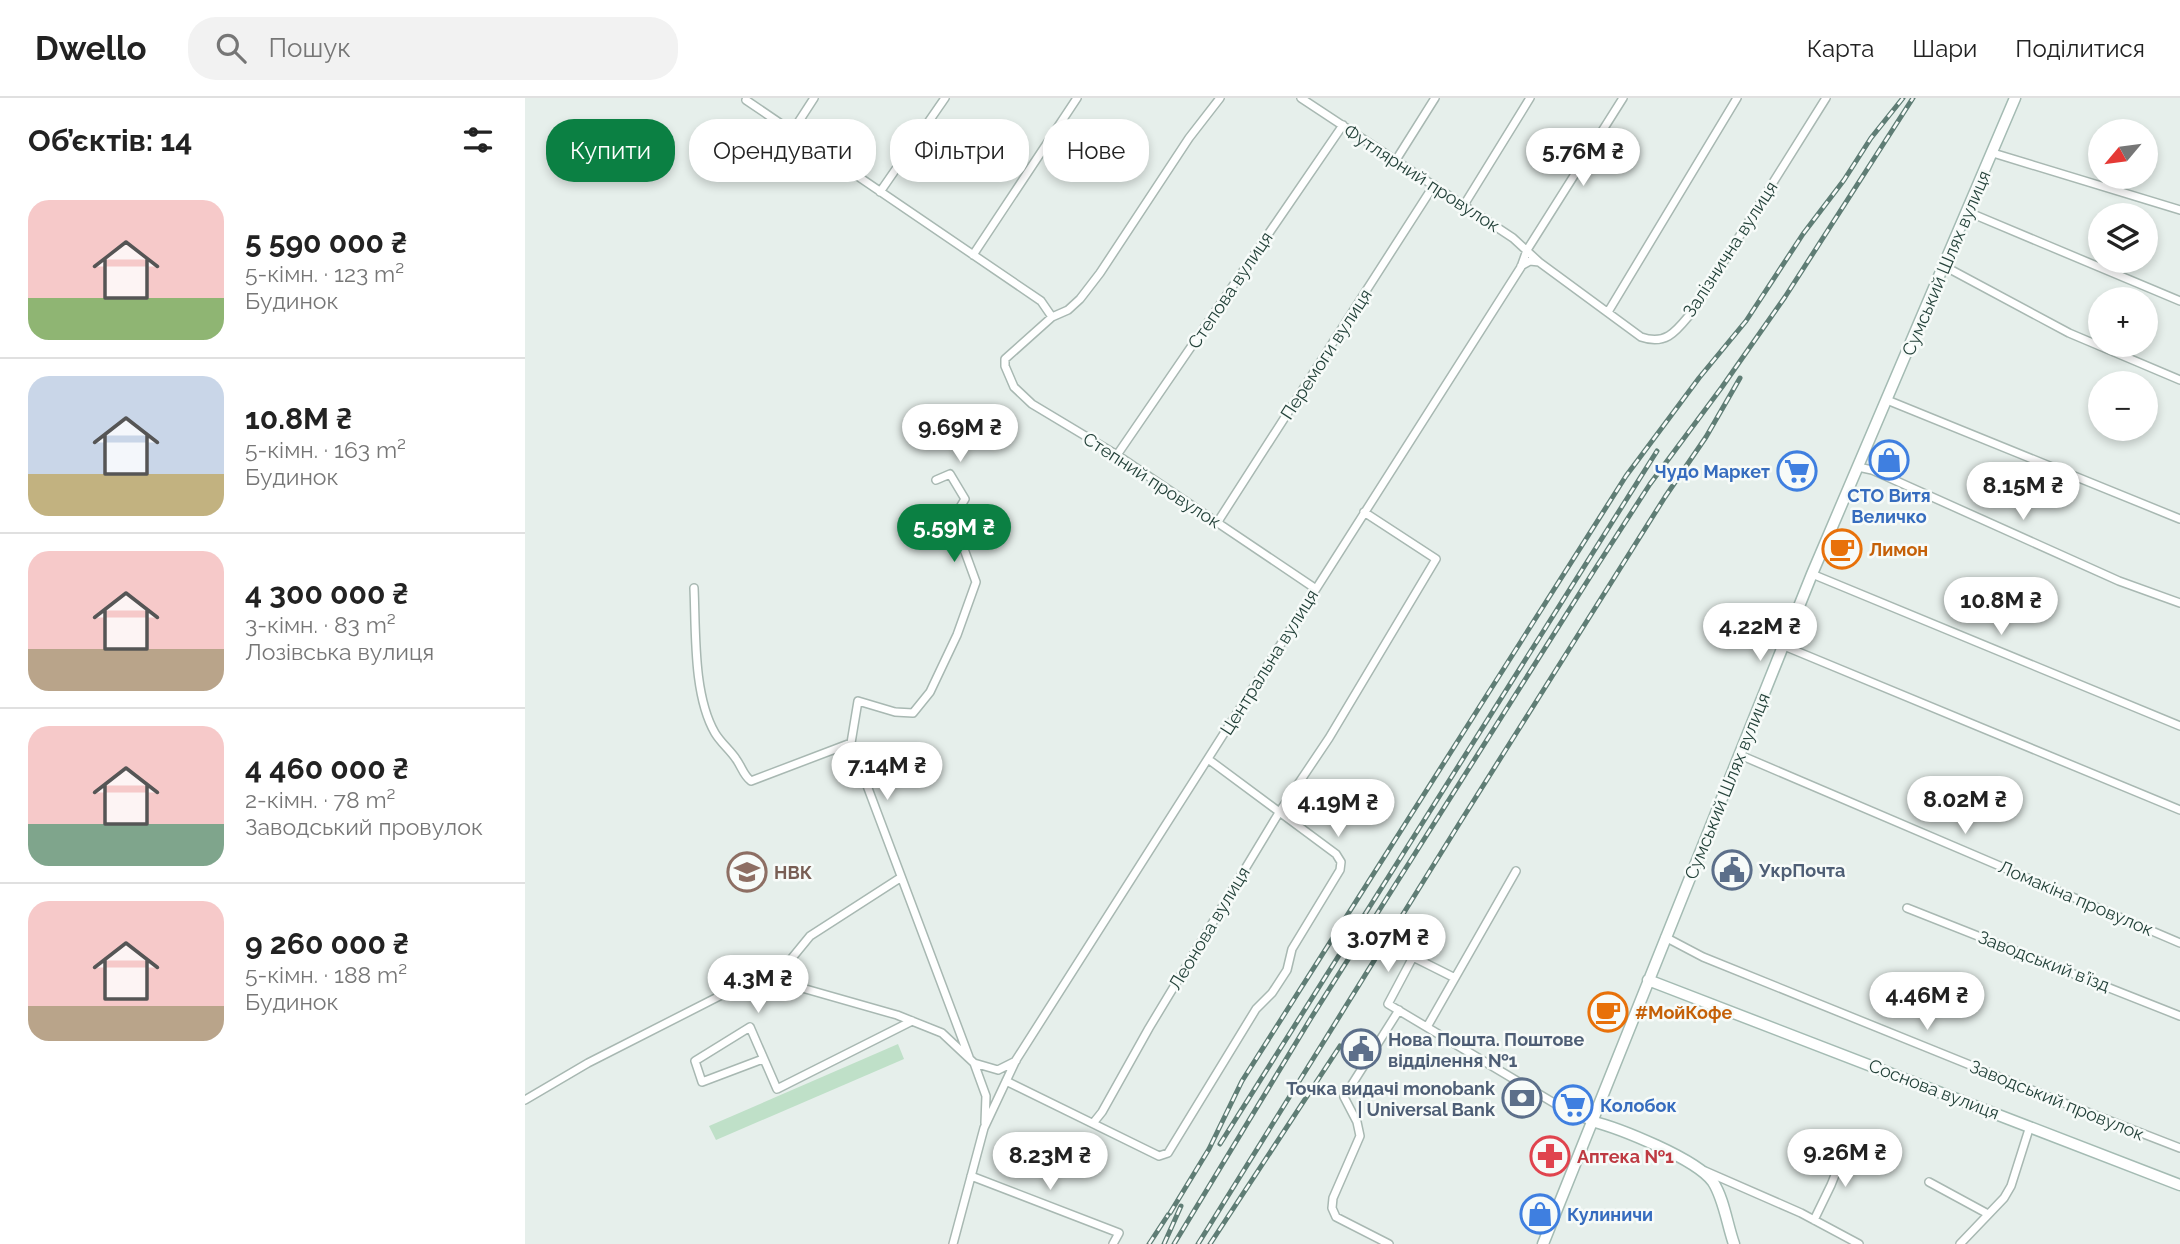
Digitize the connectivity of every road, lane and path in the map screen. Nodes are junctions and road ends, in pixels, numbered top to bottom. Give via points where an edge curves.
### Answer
1 (814, 98) edge
2 (945, 98) edge
3 (1077, 98) edge
4 (1220, 98) edge
5 (1301, 98) edge
6 (1435, 98) edge
7 (1530, 98) edge
8 (1623, 98) edge
9 (1737, 98) edge
10 (1826, 98) edge
11 (2015, 98) edge
12 (746, 100) dead end
13 (773, 119) edge
14 (800, 119) edge
15 (1343, 125) junction
16 (1993, 153) junction
17 (1396, 160) junction
18 (865, 182) edge
19 (1434, 185) junction
20 (880, 192) junction
21 (1464, 205) junction
22 (2180, 211) edge
23 (1968, 212) junction
24 (1527, 250) junction
25 (974, 255) junction
26 (1539, 262) junction
27 (1944, 266) junction
28 (1521, 267) junction
29 (2180, 301) edge
30 (1608, 312) junction
31 (1052, 317) junction
32 (2180, 380) edge
33 (1887, 400) junction
34 (1117, 455) junction
35 (1859, 467) junction
36 (936, 480) dead end
37 (1364, 512) junction
38 (2180, 519) edge
39 (1217, 523) junction
40 (1812, 574) junction
41 (694, 588) dead end
42 (1316, 589) junction
43 (2180, 603) edge
44 (1784, 646) junction
45 (2180, 726) edge
46 (851, 743) junction
47 (1740, 755) junction
48 (1208, 759) junction
49 (2180, 810) edge
50 (1280, 811) junction
51 (1517, 871) dead end
52 (900, 878) junction
53 (1907, 908) dead end
54 (1665, 937) junction
55 (2180, 943) edge
56 (1455, 978) junction
57 (774, 980) junction
58 (1648, 980) junction
59 (1399, 1010) junction
60 (2180, 1016) edge
61 (912, 1021) junction
62 (1427, 1027) junction
63 (763, 1059) junction
64 (971, 1060) junction
65 (1016, 1060) junction
66 (1006, 1081) junction
67 (525, 1100) edge
68 (1591, 1121) junction
69 (1094, 1122) junction
70 (2030, 1126) junction
71 (984, 1128) junction
72 (1847, 1145) dead end
73 (2180, 1148) edge
74 (1695, 1166) junction
75 (971, 1176) junction
76 (1929, 1182) dead end
77 (2180, 1185) edge
78 (1988, 1214) junction
79 (1814, 1220) junction
80 (953, 1244) edge
81 (1113, 1244) edge
82 (1389, 1244) edge
83 (1543, 1244) edge
84 (1734, 1244) edge
85 (1859, 1244) edge
86 (1960, 1244) edge

1 - 14 street
2 - 20 street
3 - 25 street
4 - 31 street via 1100,273 1068,310
5 - 15 street, Футлярний провулок
6 - 17 street
7 - 21 street
8 - 24 street, Центральна вулиця
9 - 30 street
10 - 30 street, Залізнична вулиця via 1677,331 1654,342
11 - 16 main road, Сумський Шлях вулиця
12 - 13 street
15 - 17 street, Футлярний провулок
15 - 34 street, Степова вулиця
16 - 22 street
16 - 23 main road, Сумський Шлях вулиця
17 - 19 street, Футлярний провулок
18 - 20 street
19 - 21 street, Футлярний провулок
19 - 39 street, Перемоги вулиця
20 - 25 street
21 - 24 street, Футлярний провулок
23 - 27 main road, Сумський Шлях вулиця
23 - 29 street
24 - 26 street, Футлярний провулок
24 - 28 street, Центральна вулиця
25 - 31 street via 1041,301
26 - 28 street
26 - 30 street, Футлярний провулок
27 - 32 street via 2069,333
27 - 33 main road, Сумський Шлях вулиця
28 - 37 street, Центральна вулиця
31 - 34 street, Степний провулок via 1005,359 1014,387 1032,404
33 - 35 main road, Сумський Шлях вулиця
33 - 38 street
34 - 39 street, Степний провулок
35 - 40 main road, Сумський Шлях вулиця
35 - 43 street via 2119,581
36 - 46 street via 950,474 965,499 953,519 976,582 957,635 923,704 913,713 857,701
37 - 42 street, Центральна вулиця
37 - 50 street, Леонова вулиця via 1436,559
39 - 42 street, Степний провулок
40 - 44 main road, Сумський Шлях вулиця
40 - 45 street
41 - 46 street via 702,697 715,733 746,777 751,781
42 - 48 street, Центральна вулиця
44 - 47 main road, Сумський Шлях вулиця
44 - 49 street
46 - 52 street
47 - 54 main road, Сумський Шлях вулиця
47 - 55 street, Ломакіна провулок
48 - 50 street
48 - 65 street, Центральна вулиця
50 - 69 street, Леонова вулиця
50 - 69 street via 1341,862 1292,949 1287,970 1256,1009 1168,1153 1159,1156
51 - 56 street
52 - 57 street via 810,936
52 - 64 street
53 - 60 street, Заводський в’їзд
54 - 58 main road, Сумський Шлях вулиця
54 - 73 street, Заводський провулок via 1703,957
56 - 59 street via 1413,957 1388,1004
56 - 62 street
57 - 61 street
57 - 67 street via 751,980
58 - 68 main road, Сумський Шлях вулиця
58 - 70 main road, Соснова вулиця
59 - 62 street
59 - 82 street via 1344,1097 1360,1136 1332,1208 1336,1217
61 - 63 street via 777,1089
61 - 64 street via 942,1033
62 - 68 street
63 - 63 street via 750,1027 695,1061 702,1082
64 - 65 street via 998,1069
64 - 71 street via 986,1096
65 - 66 street, Центральна вулиця
66 - 69 street
66 - 71 street, Центральна вулиця
68 - 74 main road
68 - 83 main road, Сумський Шлях вулиця
70 - 77 main road, Соснова вулиця
70 - 78 street via 2011,1186
71 - 75 street, Центральна вулиця
72 - 79 street
74 - 79 street
74 - 84 main road via 1712,1180
75 - 80 street, Центральна вулиця
75 - 81 street via 1119,1233
76 - 78 street
78 - 86 street
79 - 85 street

